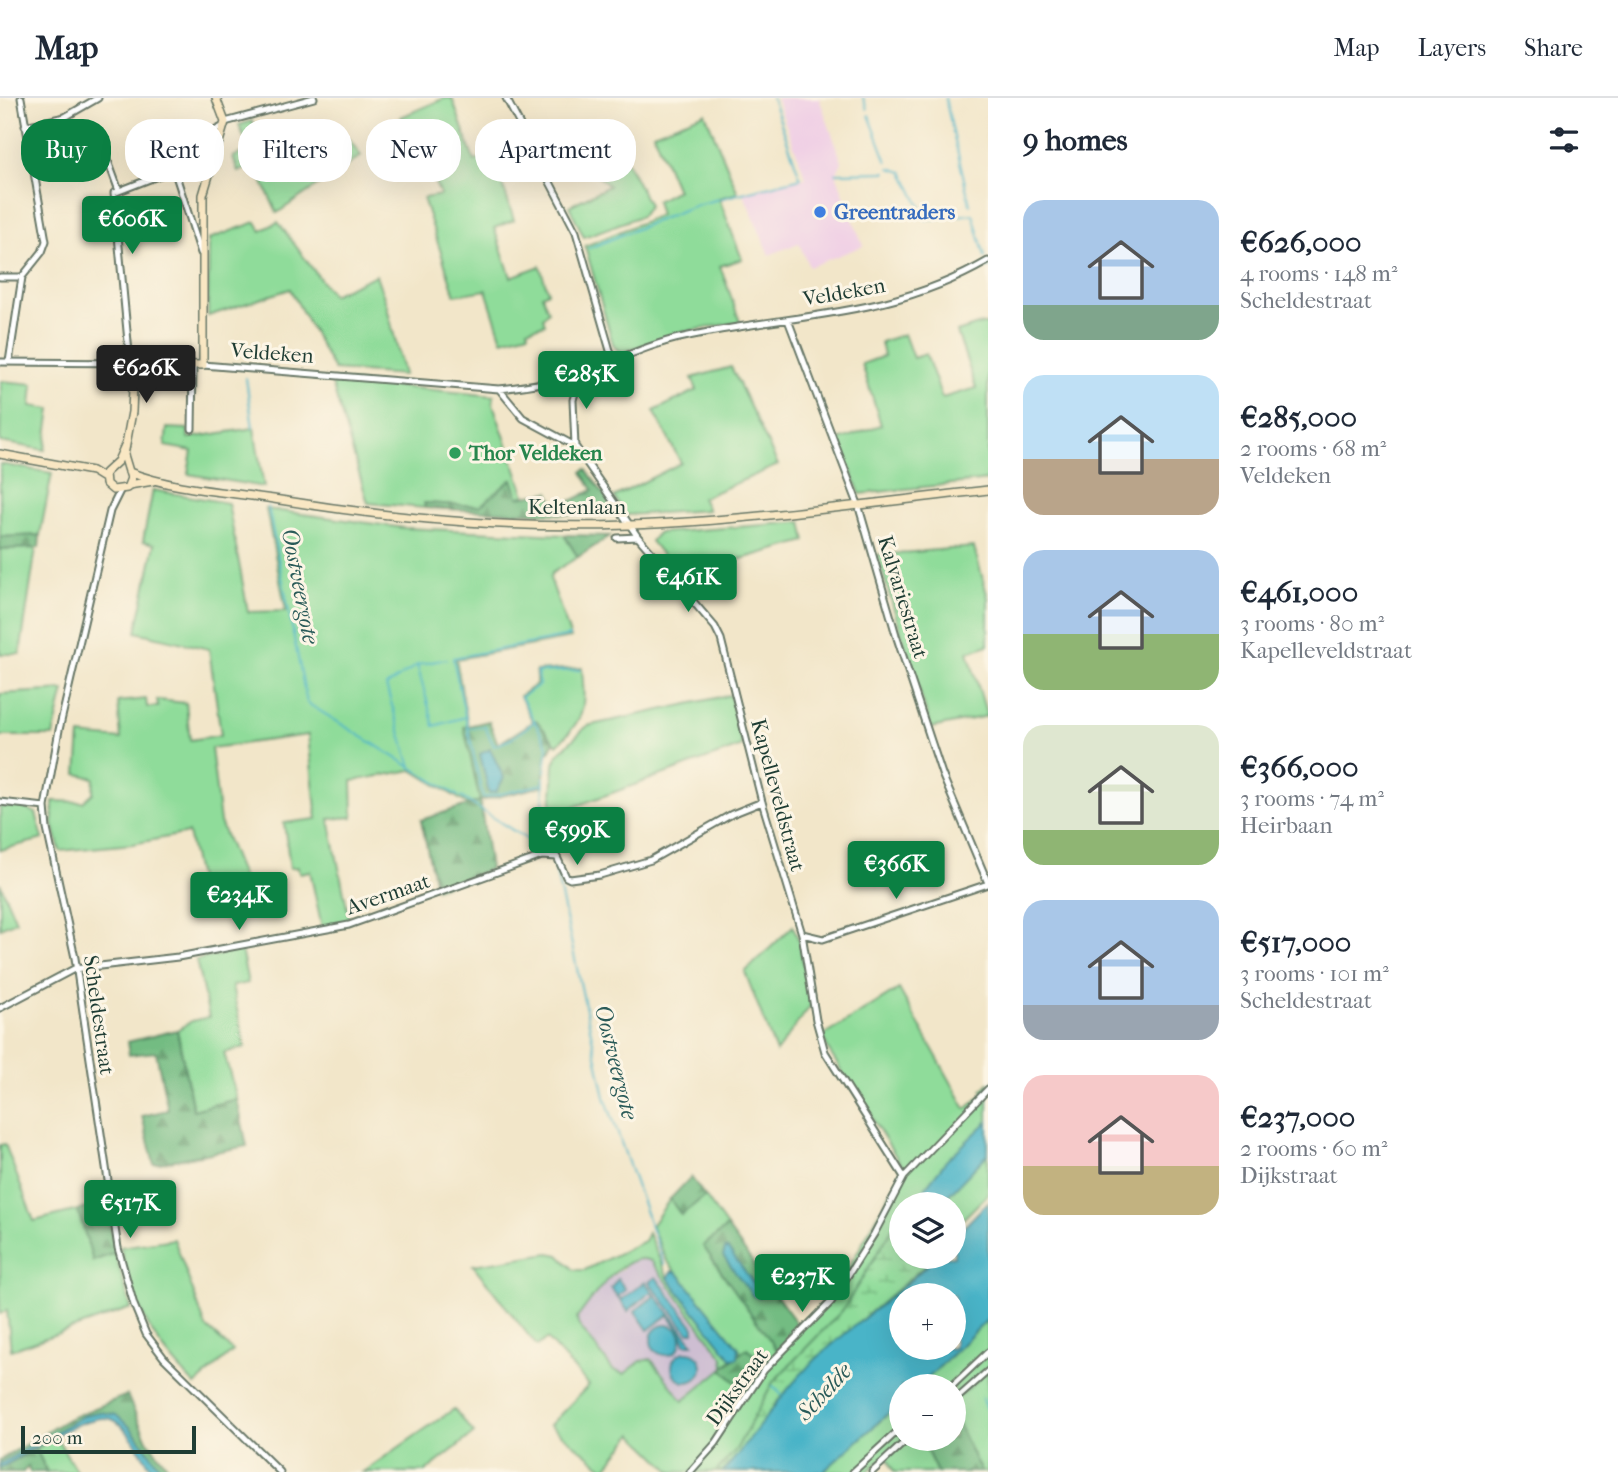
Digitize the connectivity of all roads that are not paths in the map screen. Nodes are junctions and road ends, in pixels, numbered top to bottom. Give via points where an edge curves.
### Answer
1 (20, 98) edge
2 (98, 98) edge
3 (216, 98) edge
4 (314, 98) edge
5 (506, 98) edge
6 (24, 119) edge
7 (56, 119) edge
8 (225, 124) junction
9 (111, 169) edge
10 (35, 182) edge
11 (142, 182) edge
12 (177, 182) edge
13 (119, 191) junction
14 (202, 256) junction
15 (988, 261) edge
16 (0, 277) edge
17 (22, 277) junction
18 (788, 320) junction
19 (613, 361) junction
20 (0, 362) edge
21 (9, 362) junction
22 (132, 363) junction
23 (193, 365) junction
24 (203, 365) junction
25 (580, 374) junction
26 (499, 389) junction
27 (192, 429) dead end
28 (126, 443) junction
29 (575, 446) junction
30 (0, 454) edge
31 (113, 466) junction
32 (76, 468) junction
33 (127, 470) junction
34 (105, 479) junction
35 (168, 481) junction
36 (129, 485) junction
37 (109, 488) junction
38 (988, 490) edge
39 (120, 491) junction
40 (858, 505) junction
41 (110, 511) junction
42 (630, 525) junction
43 (638, 537) junction
44 (617, 538) dead end
45 (0, 802) edge
46 (762, 802) junction
47 (45, 807) junction
48 (988, 884) edge
49 (802, 934) junction
50 (74, 969) junction
51 (0, 1008) edge
52 (988, 1089) edge
53 (904, 1177) junction
54 (988, 1352) edge
55 (988, 1371) edge
56 (965, 1374) edge
57 (966, 1390) edge
58 (889, 1439) edge
59 (895, 1451) edge
60 (279, 1472) edge
61 (690, 1472) edge
62 (853, 1472) edge
63 (872, 1472) edge

1 - 6 street
2 - 7 street
3 - 8 main road
4 - 8 street
5 - 19 street via 576,232
8 - 14 main road via 203,195
9 - 13 street
10 - 17 street via 46,241
11 - 13 street
12 - 14 street
13 - 22 street via 114,193
14 - 24 main road
15 - 18 street, Veldeken via 912,296 867,309
16 - 17 street
17 - 21 street
18 - 19 street, Veldeken via 682,337
18 - 40 street, Kalvariestraat
19 - 25 street, Veldeken
20 - 21 street, Veldeken
21 - 22 street, Veldeken
22 - 23 main road, Veldeken
22 - 28 main road via 132,412
23 - 24 main road, Veldeken
23 - 27 street
24 - 26 street, Veldeken
25 - 26 street, Veldeken
25 - 29 street via 573,400
26 - 29 street via 523,418
28 - 31 main road
28 - 33 main road
29 - 42 street, Kapelleveldstraat
30 - 32 main road, Keltenlaan
31 - 32 main road, Keltenlaan
31 - 33 main road, Keltenlaan
31 - 34 main road
32 - 34 main road, Keltenlaan
33 - 35 main road, Keltenlaan
33 - 36 main road
34 - 37 main road
35 - 36 main road, Keltenlaan
35 - 42 main road, Keltenlaan via 314,506 435,520
36 - 39 main road, Keltenlaan
37 - 39 main road
37 - 41 street, Scheldestraat
38 - 40 main road, Keltenlaan
39 - 41 street, Scheldestraat
40 - 42 main road, Keltenlaan
40 - 48 street, Kalvariestraat via 942,774
41 - 47 street, Scheldestraat
42 - 43 street, Kapelleveldstraat
43 - 44 street
43 - 46 street, Kapelleveldstraat via 709,618 721,639
45 - 47 street
46 - 49 street, Kapelleveldstraat
46 - 50 street, Avermaat via 651,860 600,875 570,879 557,857 542,856 349,925 178,957
47 - 50 street, Scheldestraat
48 - 49 street via 823,939
49 - 53 street, Kapelleveldstraat via 825,1052
50 - 51 street, Avermaat
50 - 60 street, Scheldestraat via 118,1248 134,1305 146,1334 164,1358
52 - 53 street, Dijkstraat
53 - 61 street, Dijkstraat via 831,1302 764,1370 716,1443
54 - 56 street
55 - 57 street
58 - 62 street
59 - 63 street

